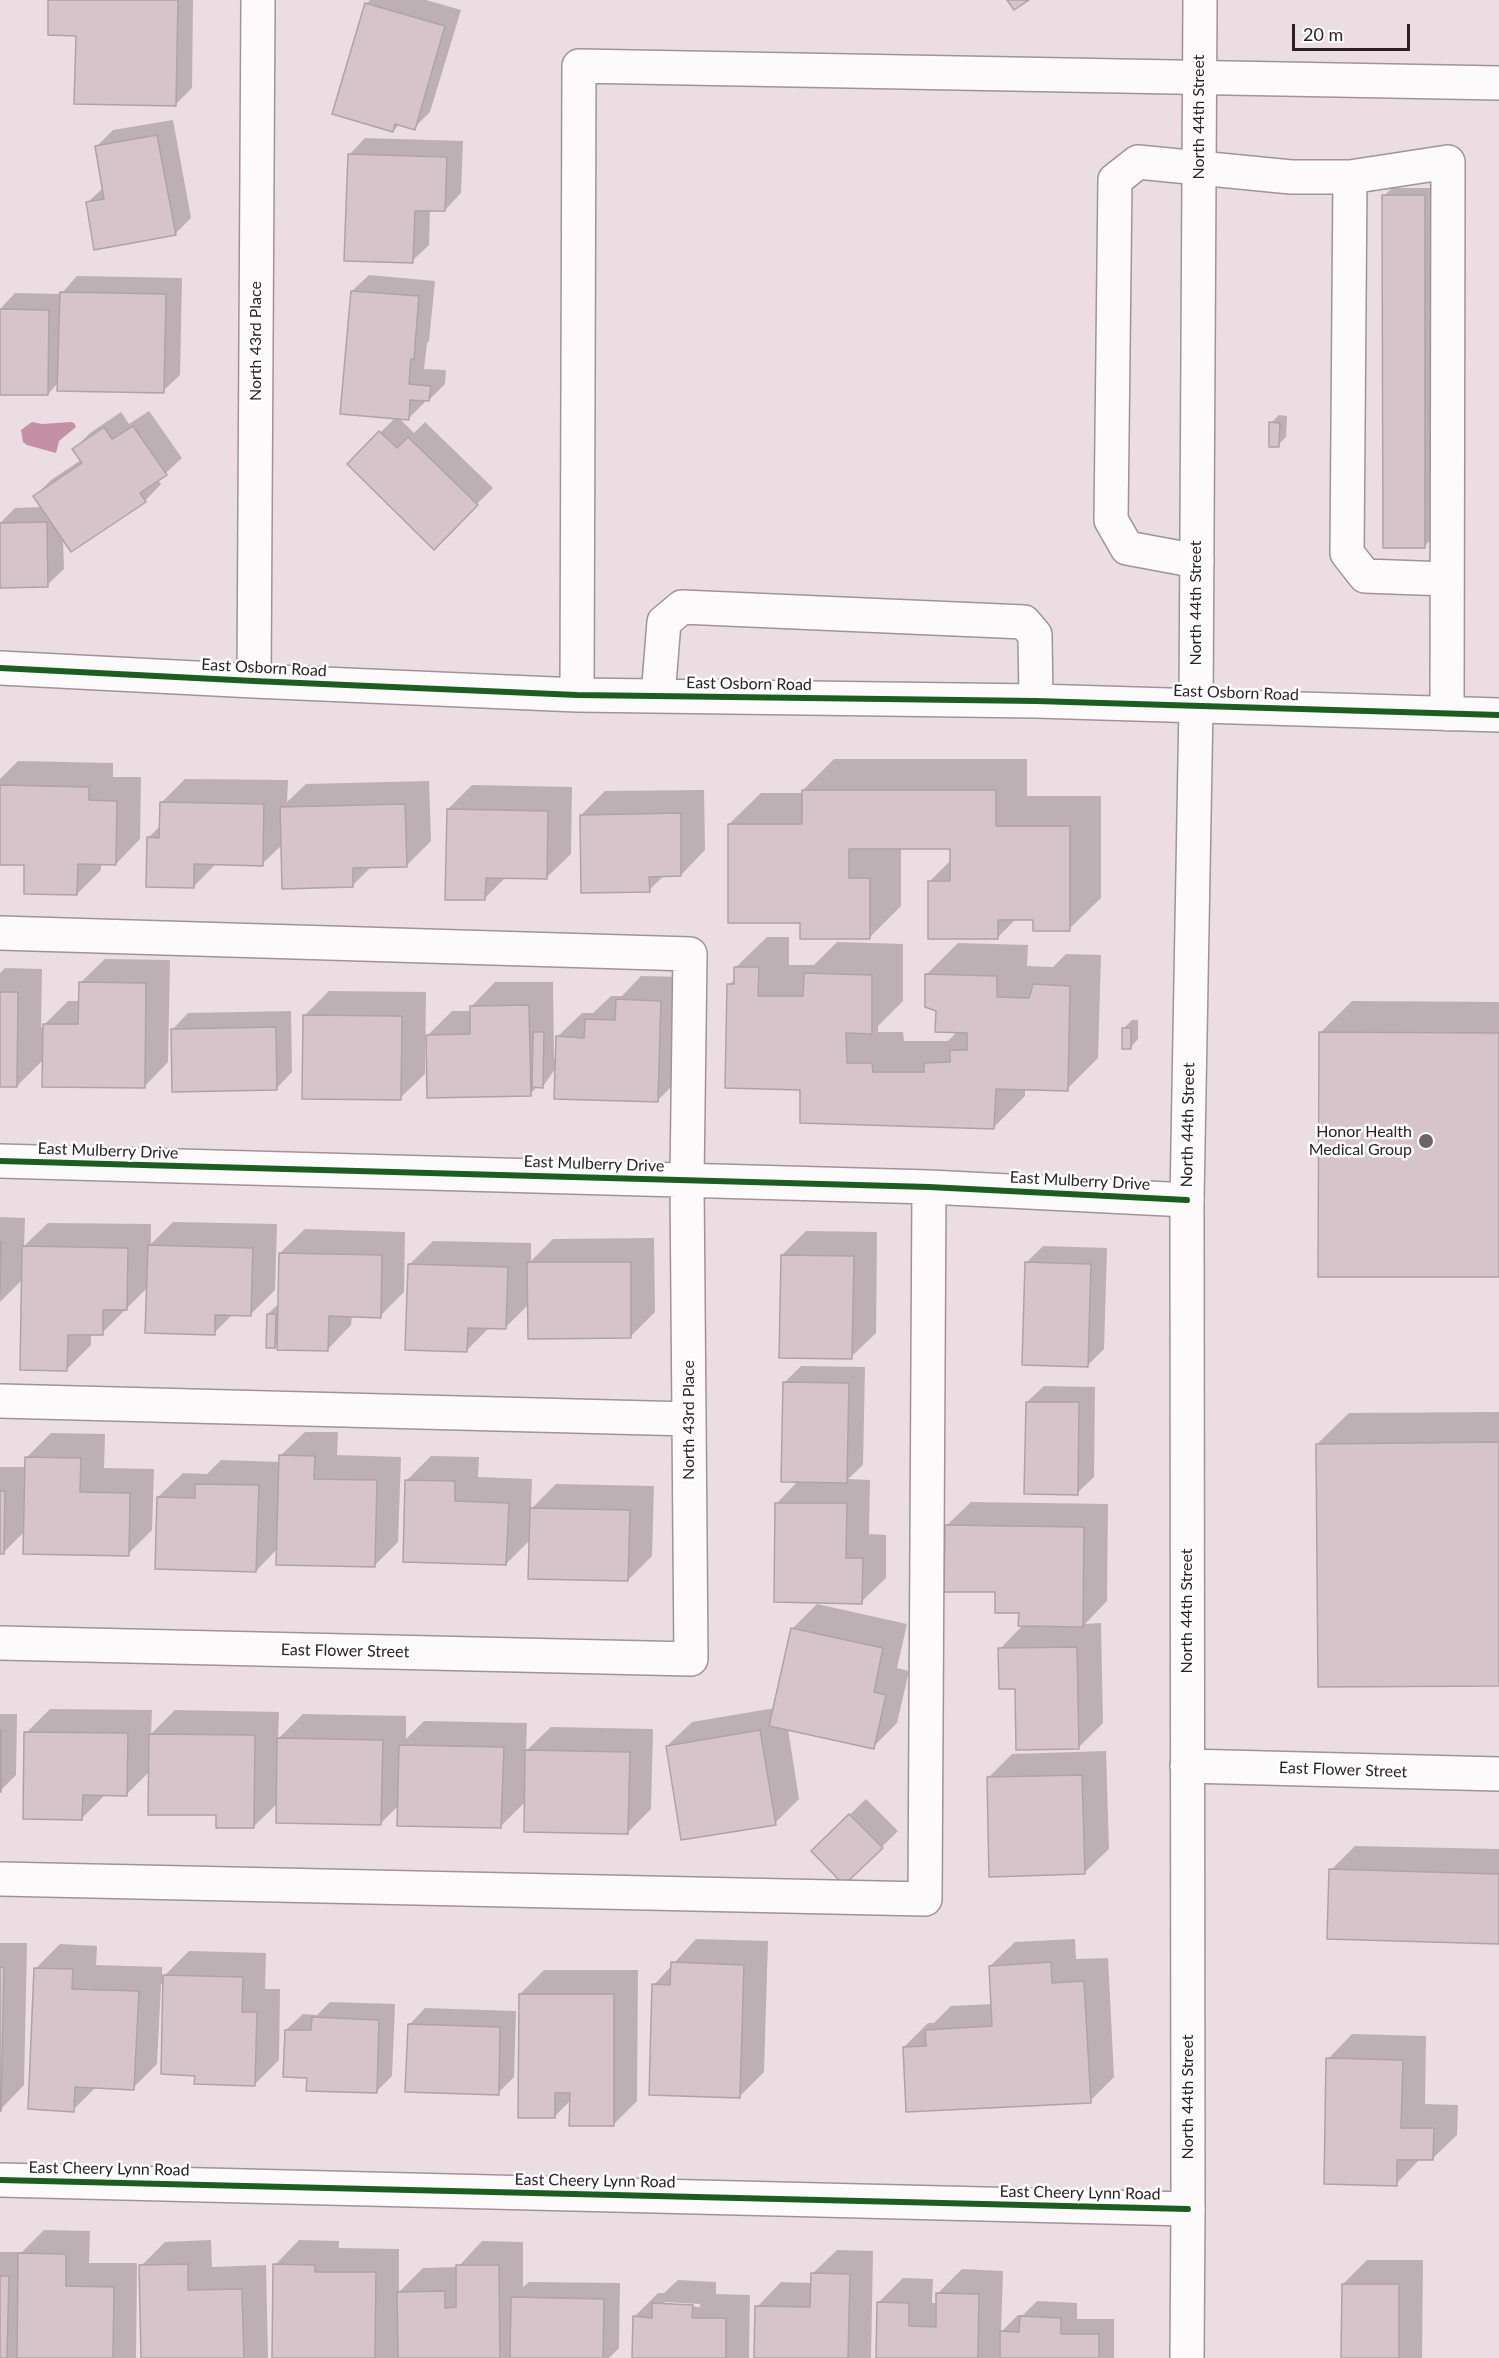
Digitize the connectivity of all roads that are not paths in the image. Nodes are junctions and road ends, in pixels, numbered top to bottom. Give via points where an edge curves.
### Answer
1 (258, 0) edge
2 (1200, 0) edge
3 (1199, 79) junction
4 (1499, 83) edge
5 (1200, 169) junction
6 (1350, 177) junction
7 (1197, 561) junction
8 (1447, 579) junction
9 (0, 668) edge
10 (254, 681) junction
11 (577, 695) junction
12 (658, 696) junction
13 (1036, 701) junction
14 (1196, 706) junction
15 (1447, 714) junction
16 (1499, 715) edge
17 (0, 933) edge
18 (0, 1161) edge
19 (687, 1180) junction
20 (929, 1187) junction
21 (1187, 1200) junction
22 (0, 1401) edge
23 (689, 1419) junction
24 (0, 1643) edge
25 (691, 1659) joint
26 (1187, 1766) junction
27 (1499, 1774) edge
28 (0, 1879) edge
29 (0, 2180) edge
30 (1188, 2209) junction
31 (1186, 2358) edge

1 - 10 street, North 43rd Place
2 - 3 street, North 44th Street
3 - 4 street
3 - 5 street, North 44th Street
3 - 11 street via 579,66
5 - 6 street via 1291,177
5 - 7 street, North 44th Street
5 - 7 street via 1138,162 1115,180 1112,497 1112,520 1127,548
6 - 8 street via 1347,553 1365,576
6 - 8 street via 1448,162
7 - 14 street, North 44th Street
8 - 15 street
9 - 10 street, East Osborn Road
10 - 11 street, East Osborn Road
11 - 12 street, East Osborn Road
12 - 13 street, East Osborn Road
12 - 13 street via 664,622 682,607 1024,622 1035,636
13 - 14 street, East Osborn Road
14 - 15 street, East Osborn Road
14 - 21 street, North 44th Street
15 - 16 street, East Osborn Road
17 - 19 street, North 43rd Place via 690,954
18 - 19 street, East Mulberry Drive
19 - 20 street, East Mulberry Drive
19 - 23 street, North 43rd Place
20 - 21 street, East Mulberry Drive
20 - 28 street via 925,1899
21 - 26 street, North 44th Street
22 - 23 street
23 - 25 street, North 43rd Place
24 - 25 street, East Flower Street
26 - 27 street, East Flower Street
26 - 30 street, North 44th Street
29 - 30 street, East Cheery Lynn Road
30 - 31 street, North 44th Street

